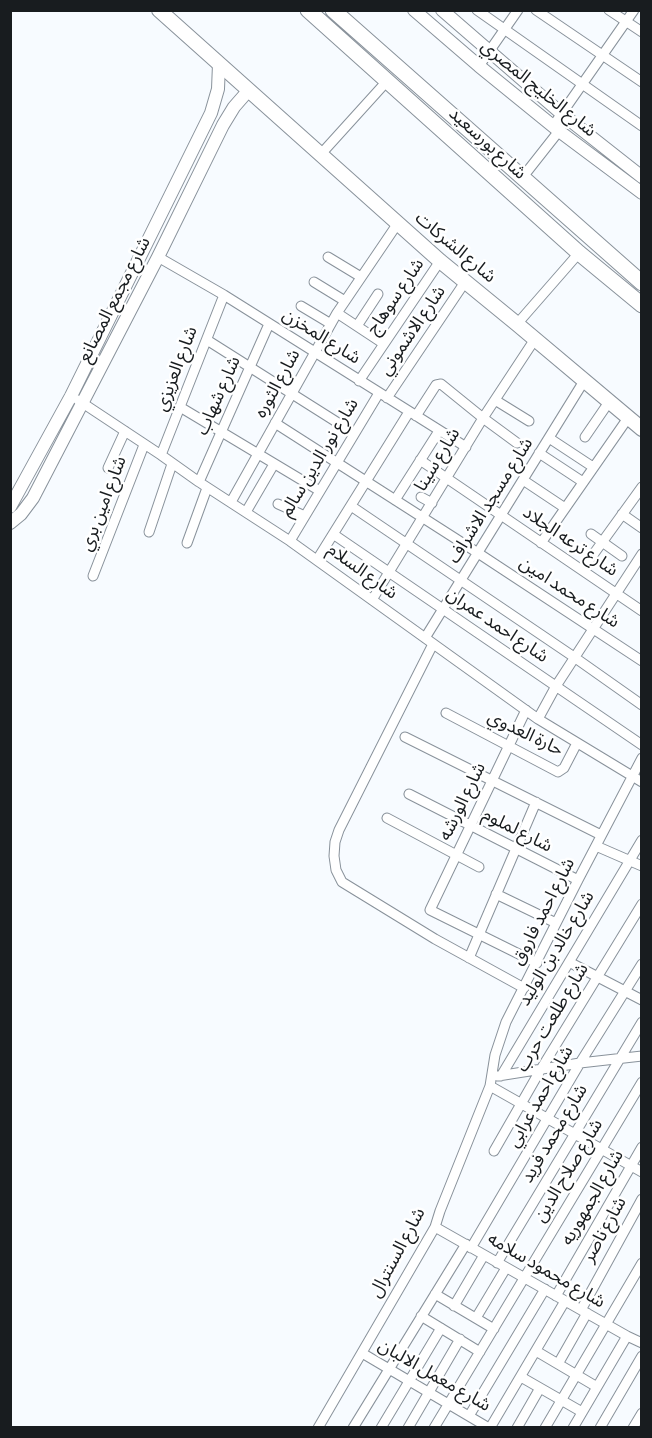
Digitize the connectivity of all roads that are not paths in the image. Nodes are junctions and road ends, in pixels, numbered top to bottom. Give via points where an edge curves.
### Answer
1 (159, 10) edge
2 (308, 10) edge
3 (333, 10) edge
4 (414, 10) edge
5 (442, 10) edge
6 (477, 10) edge
7 (518, 10) edge
8 (536, 10) edge
9 (609, 10) edge
10 (634, 10) edge
11 (626, 22) junction
12 (504, 30) junction
13 (642, 32) edge
14 (489, 52) junction
15 (603, 55) junction
16 (219, 64) junction
17 (479, 66) junction
18 (388, 80) junction
19 (642, 82) edge
20 (581, 85) junction
21 (248, 91) junction
22 (562, 114) junction
23 (642, 126) edge
24 (556, 129) junction
25 (321, 154) junction
26 (642, 177) edge
27 (522, 178) junction
28 (642, 193) edge
29 (398, 223) junction
30 (579, 253) junction
31 (328, 257) dead end
32 (158, 258) junction
33 (440, 261) junction
34 (361, 277) junction
35 (314, 282) dead end
36 (465, 282) junction
37 (642, 283) edge
38 (378, 294) dead end
39 (224, 296) junction
40 (345, 301) junction
41 (642, 305) edge
42 (301, 306) dead end
43 (337, 313) junction
44 (269, 324) junction
45 (331, 324) junction
46 (517, 324) junction
47 (357, 326) junction
48 (535, 339) junction
49 (207, 340) junction
50 (384, 344) junction
51 (315, 352) junction
52 (250, 367) junction
53 (360, 381) junction
54 (584, 381) junction
55 (292, 394) junction
56 (383, 395) junction
57 (71, 396) junction
58 (495, 400) junction
59 (609, 402) junction
60 (82, 403) junction
61 (180, 407) junction
62 (413, 414) junction
63 (483, 418) junction
64 (628, 418) junction
65 (529, 421) dead end
66 (275, 423) junction
67 (642, 429) edge
68 (439, 430) junction
69 (125, 431) junction
70 (221, 432) junction
71 (354, 433) junction
72 (585, 437) dead end
73 (549, 438) junction
74 (517, 443) dead end
75 (144, 445) junction
76 (466, 447) junction
77 (539, 453) junction
78 (258, 454) junction
79 (161, 455) junction
80 (420, 460) junction
81 (337, 463) junction
82 (172, 464) junction
83 (274, 464) junction
84 (593, 467) junction
85 (108, 468) dead end
86 (447, 478) junction
87 (523, 480) junction
88 (366, 481) junction
89 (583, 482) junction
90 (203, 485) junction
91 (642, 486) edge
92 (320, 491) junction
93 (421, 496) dead end
94 (395, 500) junction
95 (231, 502) junction
96 (432, 503) junction
97 (278, 504) dead end
98 (351, 506) junction
99 (10, 507) edge
100 (565, 508) junction
101 (246, 512) junction
102 (622, 514) junction
103 (305, 516) junction
104 (501, 516) junction
105 (423, 518) junction
106 (10, 523) edge
107 (642, 528) edge
108 (149, 532) dead end
109 (333, 534) junction
110 (591, 534) dead end
111 (290, 541) junction
112 (602, 542) junction
113 (187, 543) dead end
114 (407, 543) junction
115 (541, 543) junction
116 (478, 553) junction
117 (642, 554) edge
118 (622, 556) dead end
119 (317, 560) junction
120 (632, 569) junction
121 (582, 570) junction
122 (389, 572) junction
123 (93, 576) dead end
124 (642, 576) edge
125 (461, 580) junction
126 (616, 593) junction
127 (372, 600) junction
128 (443, 609) junction
129 (642, 611) edge
130 (593, 629) junction
131 (429, 641) junction
132 (574, 657) junction
133 (642, 661) edge
134 (556, 686) junction
135 (642, 705) edge
136 (526, 710) junction
137 (446, 712) dead end
138 (538, 719) junction
139 (405, 737) dead end
140 (578, 743) junction
141 (642, 745) edge
142 (508, 746) junction
143 (642, 758) edge
144 (632, 777) junction
145 (492, 781) junction
146 (642, 782) edge
147 (409, 794) dead end
148 (536, 802) junction
149 (387, 818) dead end
150 (470, 825) junction
151 (602, 834) junction
152 (642, 840) edge
153 (596, 846) junction
154 (516, 848) junction
155 (456, 855) junction
156 (629, 860) junction
157 (642, 866) edge
158 (479, 867) dead end
159 (578, 880) junction
160 (496, 894) junction
161 (642, 904) edge
162 (556, 924) junction
163 (479, 935) junction
164 (469, 957) junction
165 (569, 962) junction
166 (537, 963) junction
167 (642, 964) edge
168 (597, 977) junction
169 (524, 988) junction
170 (625, 991) junction
171 (642, 1000) edge
172 (642, 1022) edge
173 (642, 1056) edge
174 (619, 1059) junction
175 (580, 1063) junction
176 (541, 1069) junction
177 (494, 1079) junction
178 (642, 1082) edge
179 (522, 1104) junction
180 (548, 1119) junction
181 (574, 1134) junction
182 (642, 1147) edge
183 (601, 1149) junction
184 (494, 1151) dead end
185 (631, 1166) junction
186 (642, 1172) edge
187 (642, 1199) edge
188 (435, 1227) junction
189 (468, 1246) junction
190 (484, 1255) junction
191 (642, 1263) edge
192 (502, 1265) junction
193 (523, 1277) junction
194 (545, 1289) junction
195 (435, 1294) junction
196 (556, 1296) junction
197 (565, 1301) junction
198 (454, 1306) junction
199 (584, 1311) junction
200 (421, 1316) junction
201 (476, 1318) junction
202 (606, 1324) junction
203 (441, 1328) junction
204 (494, 1329) junction
205 (642, 1330) edge
206 (460, 1339) junction
207 (635, 1339) edge
208 (536, 1351) junction
209 (480, 1352) junction
210 (362, 1353) junction
211 (642, 1356) edge
212 (558, 1364) junction
213 (389, 1369) junction
214 (577, 1375) junction
215 (521, 1377) junction
216 (409, 1381) junction
217 (597, 1387) junction
218 (540, 1388) junction
219 (429, 1392) junction
220 (562, 1400) junction
221 (449, 1404) junction
222 (582, 1412) junction
223 (642, 1413) edge
224 (469, 1416) junction
225 (318, 1428) edge
226 (353, 1428) edge
227 (381, 1428) edge
228 (408, 1428) edge
229 (434, 1428) edge
230 (490, 1428) edge
231 (517, 1428) edge
232 (545, 1428) edge
233 (573, 1428) edge
234 (600, 1428) edge
235 (633, 1428) edge

1 - 16 main road, شارع الشركات
2 - 18 main road, شارع بورسعيد
3 - 27 main road, شارع بورسعيد
4 - 17 street, شارع الخليج المصري
5 - 14 street, شارع الخليج المصري
6 - 12 street
7 - 12 street
8 - 15 street
9 - 11 street
10 - 11 street
11 - 13 street
11 - 15 street
12 - 14 street
12 - 20 street
14 - 17 street
14 - 22 street, شارع الخليج المصري
15 - 19 street
15 - 20 street
16 - 21 main road, شارع الشركات
16 - 57 street, شارع مجمع المصانع via 214,106
17 - 24 street, شارع الخليج المصري
18 - 25 street
18 - 30 main road, شارع بورسعيد
20 - 22 street
20 - 23 street
21 - 25 main road, شارع الشركات
21 - 32 street, شارع مجمع المصانع via 223,125
22 - 24 street
22 - 26 street, شارع الخليج المصري
24 - 27 street
24 - 28 street, شارع الخليج المصري
25 - 29 main road, شارع الشركات
27 - 37 main road, شارع بورسعيد
29 - 33 main road, شارع الشركات
29 - 34 street, شارع الثوره
30 - 41 main road, شارع بورسعيد
30 - 46 street
31 - 34 street
32 - 39 street, شارع المخزن
32 - 60 street, شارع مجمع المصانع
33 - 36 main road, شارع الشركات
33 - 50 street, شارع سوهاج
34 - 40 street, شارع الثوره
35 - 40 street
36 - 46 main road, شارع الشركات
36 - 56 street, شارع الاشموني
38 - 47 street
39 - 44 street, شارع المخزن
39 - 49 street, شارع العزيزي
40 - 43 street, شارع الثوره
42 - 45 street
43 - 45 street, شارع الثوره
43 - 47 street
44 - 51 street, شارع المخزن
44 - 52 street, شارع شهاب
45 - 51 street, شارع الثوره
46 - 48 main road, شارع الشركات
47 - 50 street
48 - 54 main road, شارع الشركات
48 - 58 street, شارع سينا
49 - 52 street
49 - 61 street, شارع العزيزي
50 - 53 street, شارع سوهاج
51 - 53 street, شارع المخزن
51 - 55 street, شارع الثوره
52 - 55 street
52 - 70 street, شارع شهاب
53 - 56 street, شارع المخزن
54 - 59 main road, شارع الشركات
54 - 73 street, شارع مسجد الاشراف
55 - 66 street, شارع الثوره
55 - 71 street
56 - 62 street, شارع المخزن
56 - 71 street, شارع نور الدين سالم
57 - 60 street, شارع السلام
57 - 99 street, شارع مجمع المصانع
58 - 63 street, شارع سينا
58 - 65 street
59 - 64 main road, شارع الشركات
59 - 72 street
60 - 69 street, شارع السلام
60 - 106 street, شارع مجمع المصانع via 33,498
61 - 70 street
61 - 79 street, شارع العزيزي
62 - 63 street via 438,383
62 - 68 street, شارع المخزن
62 - 88 street
63 - 74 street
63 - 76 street, شارع سينا
64 - 67 main road, شارع الشركات
64 - 84 street
66 - 78 street, شارع الثوره
66 - 81 street, شارع محمد امين
68 - 76 street, شارع المخزن
68 - 80 street
69 - 75 street, شارع السلام
69 - 85 street
70 - 78 street
70 - 90 street, شارع شهاب
71 - 81 street, شارع نور الدين سالم
73 - 77 street, شارع مسجد الاشراف
73 - 84 street
75 - 79 street, شارع السلام
75 - 123 street, شارع امين بري
76 - 86 street, شارع سينا
77 - 87 street, شارع مسجد الاشراف
77 - 89 street
78 - 83 street
78 - 95 street, شارع الثوره
79 - 82 street, شارع السلام
80 - 86 street, شارع ترعه الجلاد
80 - 94 street
81 - 88 street, شارع محمد امين
81 - 92 street, شارع نور الدين سالم
82 - 90 street, شارع السلام
82 - 108 street
83 - 92 street
83 - 101 street
84 - 89 street
86 - 96 street, شارع سينا
86 - 104 street, شارع ترعه الجلاد
87 - 100 street
87 - 104 street, شارع مسجد الاشراف
88 - 94 street, شارع محمد امين
88 - 98 street
89 - 100 street
90 - 95 street, شارع السلام
90 - 113 street, شارع شهاب
91 - 102 street
92 - 103 street, شارع نور الدين سالم
93 - 96 street
94 - 105 street, شارع محمد امين
95 - 101 street, شارع السلام
96 - 105 street, شارع سينا
97 - 103 street
98 - 109 street
98 - 114 street
100 - 115 street
101 - 111 street, شارع السلام
102 - 107 street
102 - 112 street
103 - 111 street, شارع نور الدين سالم
104 - 115 street, شارع ترعه الجلاد
104 - 116 street, شارع مسجد الاشراف
105 - 114 street, شارع سينا
105 - 116 street, شارع محمد امين
109 - 119 street
109 - 122 street, شارع احمد عمران
110 - 112 street
111 - 119 street, شارع السلام
112 - 118 street
112 - 121 street
114 - 122 street, شارع سينا
114 - 125 street
115 - 121 street, شارع ترعه الجلاد
116 - 125 street, شارع مسجد الاشراف
116 - 130 street, شارع محمد امين
117 - 120 street
119 - 127 street, شارع السلام
120 - 124 street
120 - 126 street
121 - 126 street, شارع ترعه الجلاد
122 - 127 street, شارع سينا
122 - 128 street, شارع احمد عمران
125 - 128 street, شارع مسجد الاشراف
125 - 132 street
126 - 129 street, شارع ترعه الجلاد
126 - 130 street
127 - 131 street, شارع السلام
128 - 131 street, شارع مسجد الاشراف
128 - 134 street, شارع احمد عمران
130 - 132 street
130 - 133 street, شارع محمد امين
131 - 136 street, شارع السلام
131 - 164 street, شارع مسجد الاشراف via 339,830 334,856 342,882
132 - 134 street
132 - 135 street
134 - 138 street
134 - 141 street, شارع احمد عمران
136 - 138 street, شارع السلام
136 - 142 street, شارع الورشه
137 - 142 street, حارة العدوي
138 - 140 street, شارع السلام
139 - 145 street
140 - 142 street, حارة العدوي via 558,772
140 - 144 street, شارع السلام
142 - 145 street, شارع الورشه
143 - 144 street, شارع احمد فاروق
144 - 146 street, شارع السلام
144 - 151 street, شارع احمد فاروق
145 - 148 street
145 - 150 street, شارع الورشه
147 - 150 street, شارع لملوم
148 - 151 street
148 - 154 street
149 - 155 street
150 - 154 street, شارع لملوم
150 - 155 street, شارع الورشه
151 - 153 street, شارع احمد فاروق
152 - 156 street, شارع خالد بن الوليد
153 - 156 street
153 - 159 street, شارع احمد فاروق
154 - 159 street, شارع لملوم
154 - 160 street
155 - 158 street
155 - 163 street, شارع الورشه via 430,911
156 - 157 street
156 - 165 street, شارع خالد بن الوليد
159 - 162 street, شارع احمد فاروق
160 - 162 street
160 - 163 street
161 - 168 street, شارع طلعت حرب
162 - 166 street, شارع احمد فاروق
163 - 164 street
163 - 166 street
164 - 169 street, شارع مسجد الاشراف
165 - 168 street
165 - 177 street, شارع خالد بن الوليد
166 - 169 street, شارع احمد فاروق
167 - 170 street, شارع احمد عرابي
168 - 170 street
168 - 176 street, شارع طلعت حرب
169 - 177 street, شارع احمد فاروق via 502,1033 495,1055
170 - 171 street
170 - 175 street, شارع احمد عرابي
172 - 174 street, شارع محمد فريد
173 - 174 street
174 - 175 street
174 - 181 street, شارع محمد فريد
175 - 176 street
175 - 180 street, شارع احمد عرابي
176 - 177 street
176 - 179 street, شارع طلعت حرب
177 - 179 street
177 - 188 street, شارع السنترال
178 - 183 street, شارع صلاح الدين
179 - 180 street
179 - 184 street, شارع طلعت حرب
180 - 181 street
180 - 189 street, شارع احمد عرابي
181 - 183 street
181 - 192 street, شارع محمد فريد
182 - 185 street, شارع الجمهوريه
183 - 185 street
183 - 193 street, شارع صلاح الدين
185 - 186 street
185 - 196 street, شارع الجمهوريه
187 - 199 street, شارع ناصر
188 - 189 street, شارع محمود سلامه
188 - 210 street, شارع السنترال
189 - 190 street, شارع محمود سلامه
189 - 195 street, شارع احمد عرابي
190 - 192 street, شارع محمود سلامه
190 - 198 street
191 - 202 street
192 - 193 street, شارع محمود سلامه
192 - 201 street, شارع محمد فريد
193 - 194 street, شارع محمود سلامه
193 - 204 street, شارع صلاح الدين
194 - 196 street, شارع محمود سلامه
194 - 224 street
195 - 198 street
195 - 200 street, شارع احمد عرابي
196 - 197 street, شارع محمود سلامه
197 - 199 street, شارع محمود سلامه
197 - 208 street
198 - 201 street
199 - 202 street, شارع محمود سلامه
199 - 212 street, شارع ناصر
200 - 203 street
200 - 213 street, شارع احمد عرابي
201 - 204 street
202 - 207 street, شارع محمود سلامه
202 - 214 street
203 - 206 street
203 - 216 street
204 - 209 street, شارع صلاح الدين
205 - 207 street
206 - 209 street
206 - 219 street
207 - 217 street
208 - 212 street
208 - 215 street
209 - 221 street, شارع صلاح الدين
210 - 213 street, شارع معمل الالبان
210 - 225 street, شارع السنترال
211 - 234 street
212 - 214 street
213 - 216 street, شارع معمل الالبان
213 - 226 street, شارع احمد عرابي
214 - 217 street
214 - 220 street
215 - 218 street
215 - 230 street
216 - 219 street, شارع معمل الالبان
216 - 227 street
217 - 222 street
218 - 220 street
218 - 231 street
219 - 221 street, شارع معمل الالبان
219 - 228 street
220 - 222 street
220 - 232 street
221 - 224 street, شارع معمل الالبان
221 - 229 street, شارع صلاح الدين
222 - 233 street
223 - 235 street
224 - 230 street, شارع معمل الالبان

